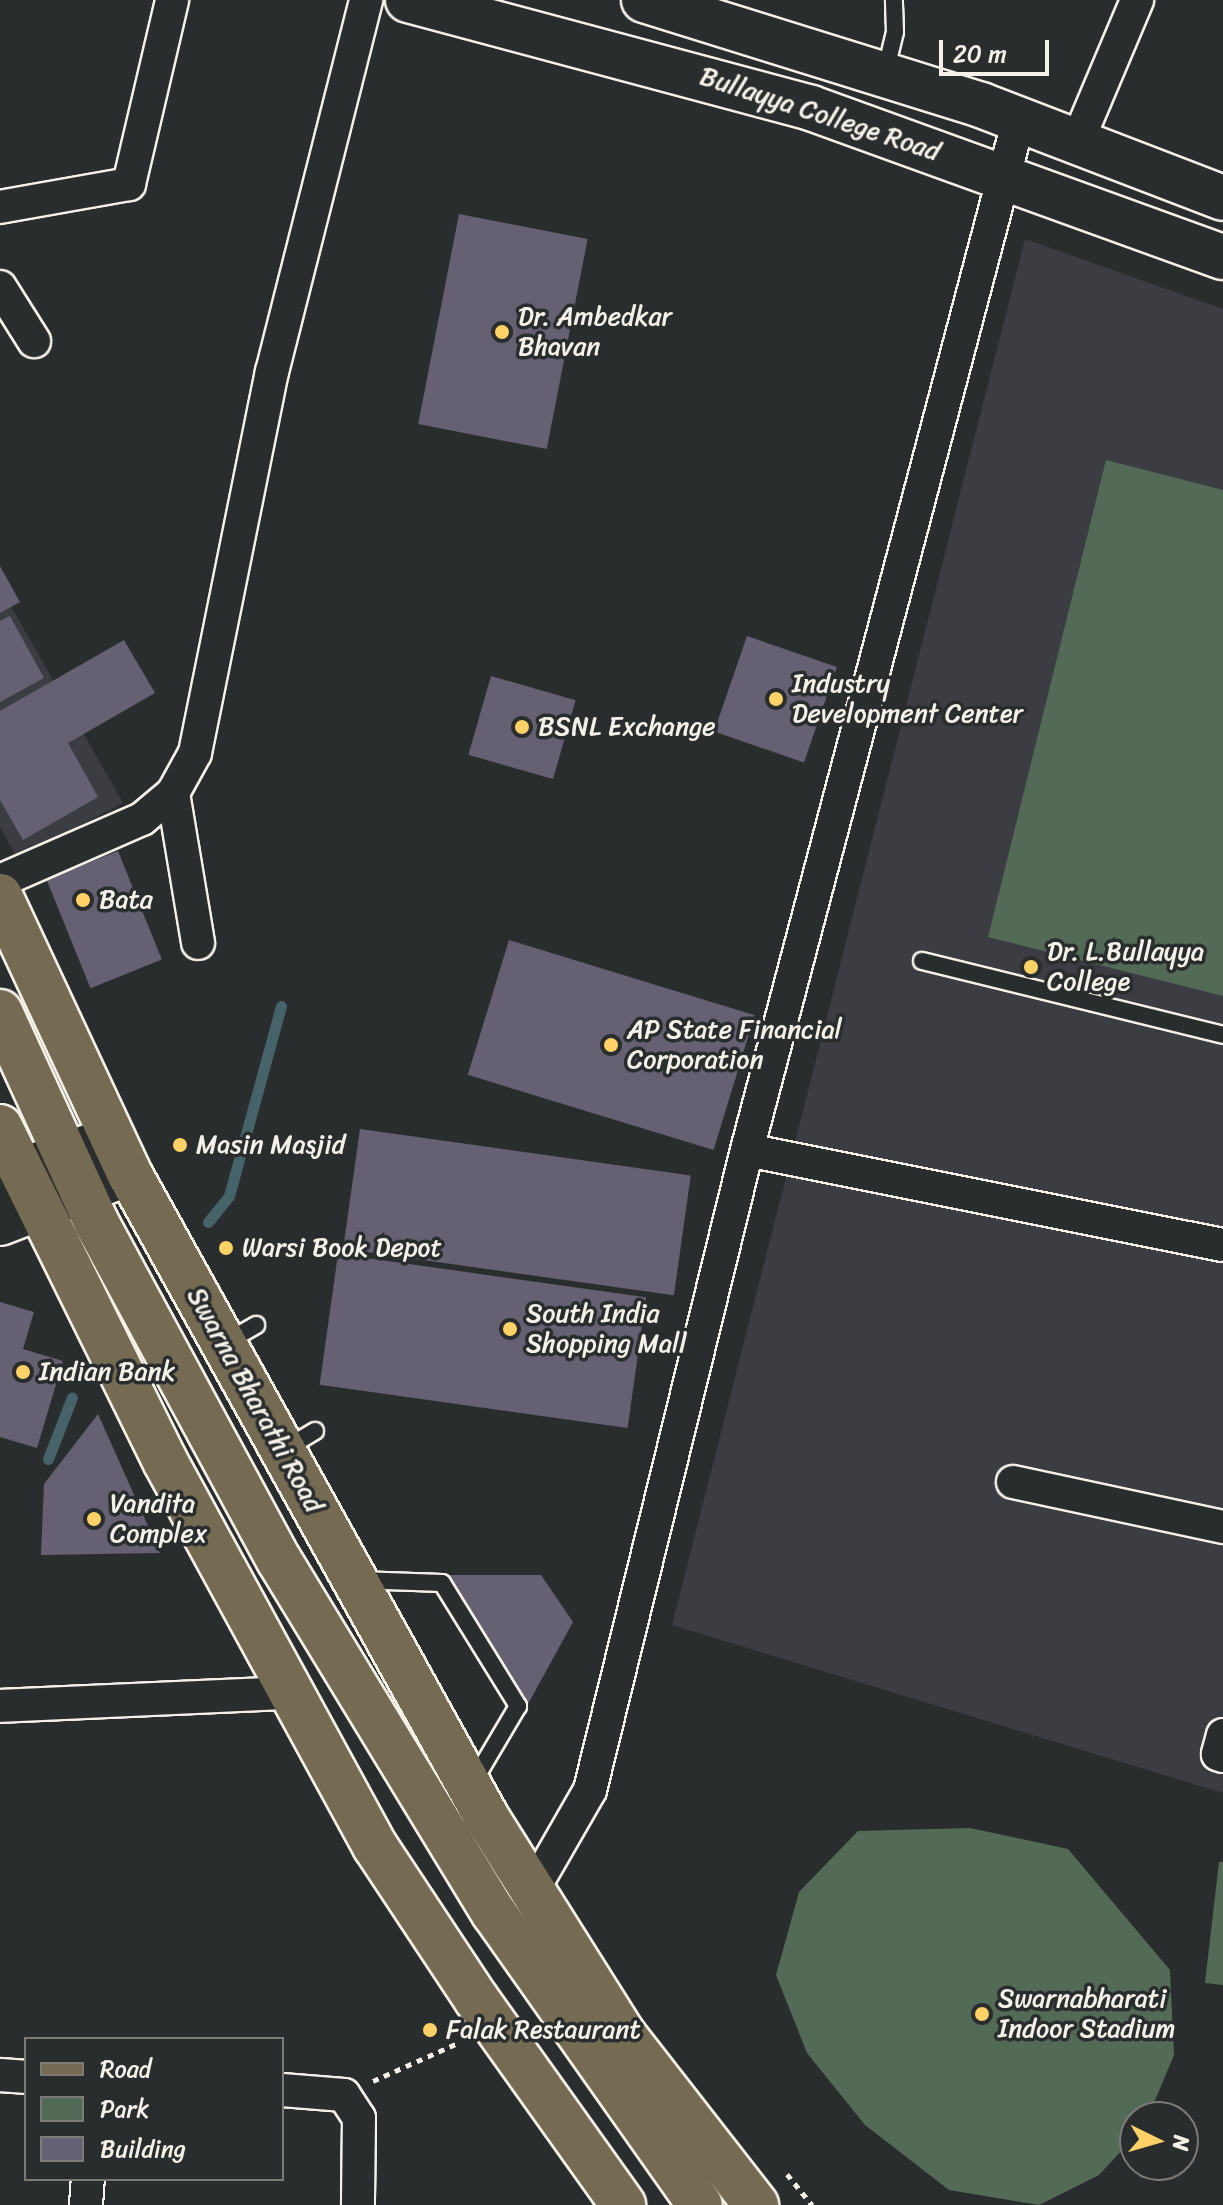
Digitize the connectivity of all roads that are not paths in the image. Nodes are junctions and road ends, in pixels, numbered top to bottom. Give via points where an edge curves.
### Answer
1 (172, 0) edge
2 (366, 0) edge
3 (408, 0) edge
4 (644, 0) edge
5 (894, 0) edge
6 (1137, 0) edge
7 (885, 74) junction
8 (1019, 119) junction
9 (1078, 140) junction
10 (1004, 176) junction
11 (1223, 198) edge
12 (0, 207) edge
13 (1223, 257) edge
14 (0, 287) edge
15 (34, 341) dead end
16 (173, 793) junction
17 (0, 881) edge
18 (0, 896) edge
19 (198, 943) dead end
20 (922, 961) dead end
21 (0, 1012) edge
22 (1223, 1035) edge
23 (0, 1127) edge
24 (747, 1150) junction
25 (120, 1156) junction
26 (73, 1173) junction
27 (15, 1196) edge
28 (1223, 1245) edge
29 (1013, 1482) dead end
30 (1223, 1527) edge
31 (357, 1580) junction
32 (290, 1693) junction
33 (0, 1706) edge
34 (1223, 1735) edge
35 (1223, 1756) edge
36 (470, 1787) junction
37 (532, 1891) junction
38 (494, 1913) junction
39 (440, 1944) junction
40 (0, 2075) edge
41 (24, 2077) edge
42 (284, 2090) edge
43 (88, 2181) edge
44 (86, 2205) edge
45 (358, 2205) edge
46 (623, 2205) edge
47 (700, 2205) edge
48 (756, 2205) edge

1 - 12 street via 129,184
2 - 16 street via 272,372 195,753
3 - 10 main road, Bullayya College Road via 703,76
4 - 7 main road
5 - 7 lane via 895,32
6 - 9 street
7 - 8 main road
8 - 9 main road
8 - 10 street
9 - 11 main road
10 - 13 main road, Bullayya College Road
10 - 24 street
14 - 15 street
16 - 17 street via 142,819
16 - 19 street
18 - 25 main road, Swarna Bharathi Road
20 - 22 lane
21 - 26 main road
23 - 27 main road
24 - 28 street
24 - 37 street via 590,1790
25 - 26 main road
25 - 31 main road, Swarna Bharathi Road via 240,1334 299,1441
26 - 27 main road
26 - 38 main road via 279,1560
27 - 32 main road
29 - 30 street
31 - 36 main road, Swarna Bharathi Road
31 - 36 lane via 442,1583 518,1706
32 - 33 street
32 - 39 main road via 375,1846
34 - 35 street via 1218,1754
36 - 37 main road, Swarna Bharathi Road
37 - 38 main road
37 - 48 main road, Swarna Bharathi Road via 623,2034
38 - 39 main road
38 - 47 main road
39 - 46 main road
40 - 41 street
42 - 45 street via 344,2095 359,2118
43 - 44 street

